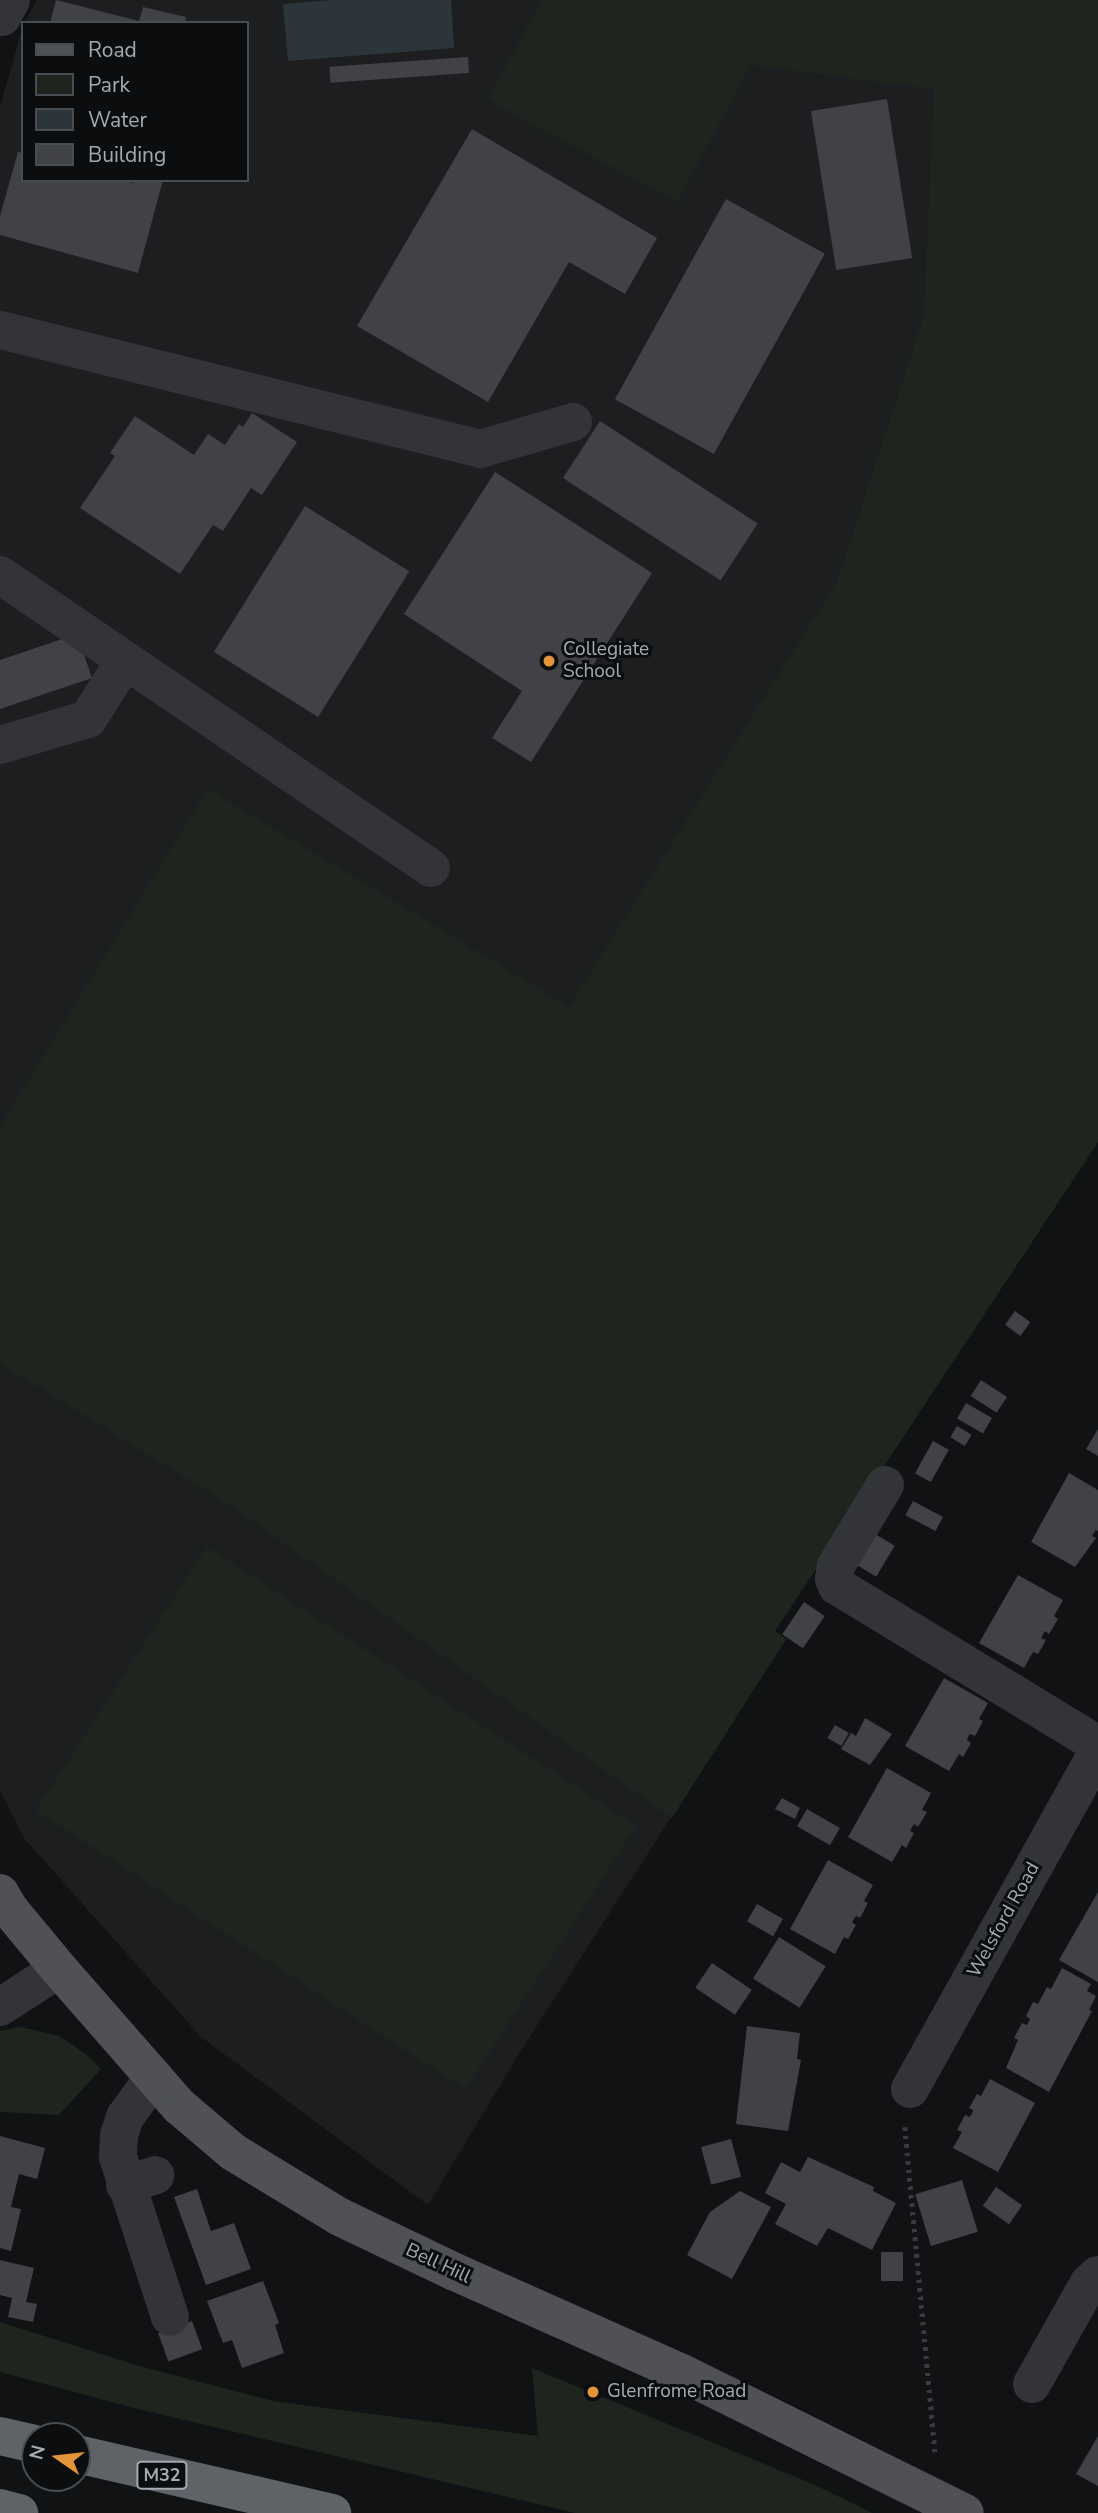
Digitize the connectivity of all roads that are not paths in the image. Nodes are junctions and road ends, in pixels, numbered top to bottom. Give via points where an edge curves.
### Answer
1 (0, 330) edge
2 (573, 422) dead end
3 (0, 575) edge
4 (124, 662) junction
5 (0, 745) edge
6 (431, 868) dead end
7 (885, 1486) dead end
8 (1098, 1745) edge
9 (1098, 1751) edge
10 (0, 1893) edge
11 (59, 1969) junction
12 (0, 2007) edge
13 (154, 2077) junction
14 (910, 2089) road end
15 (1098, 2275) edge
16 (170, 2317) dead end
17 (1032, 2384) dead end
18 (0, 2436) edge
19 (21, 2441) edge
20 (91, 2457) edge
21 (0, 2508) edge
22 (19, 2513) edge
23 (332, 2513) edge
24 (965, 2513) edge

1 - 2 street via 480,449
3 - 4 street
4 - 5 street via 88,719
4 - 6 street
7 - 8 street via 835,1566 837,1586
9 - 14 street, Welsford Road
10 - 11 main road, Bell Hill
11 - 12 street
11 - 13 main road, Bell Hill
13 - 16 street via 121,2125 118,2157 140,2180
13 - 24 main road, Bell Hill via 179,2106 233,2152 340,2217 684,2374
15 - 17 street via 1088,2283
18 - 19 highway
20 - 23 highway, M32
21 - 22 highway

